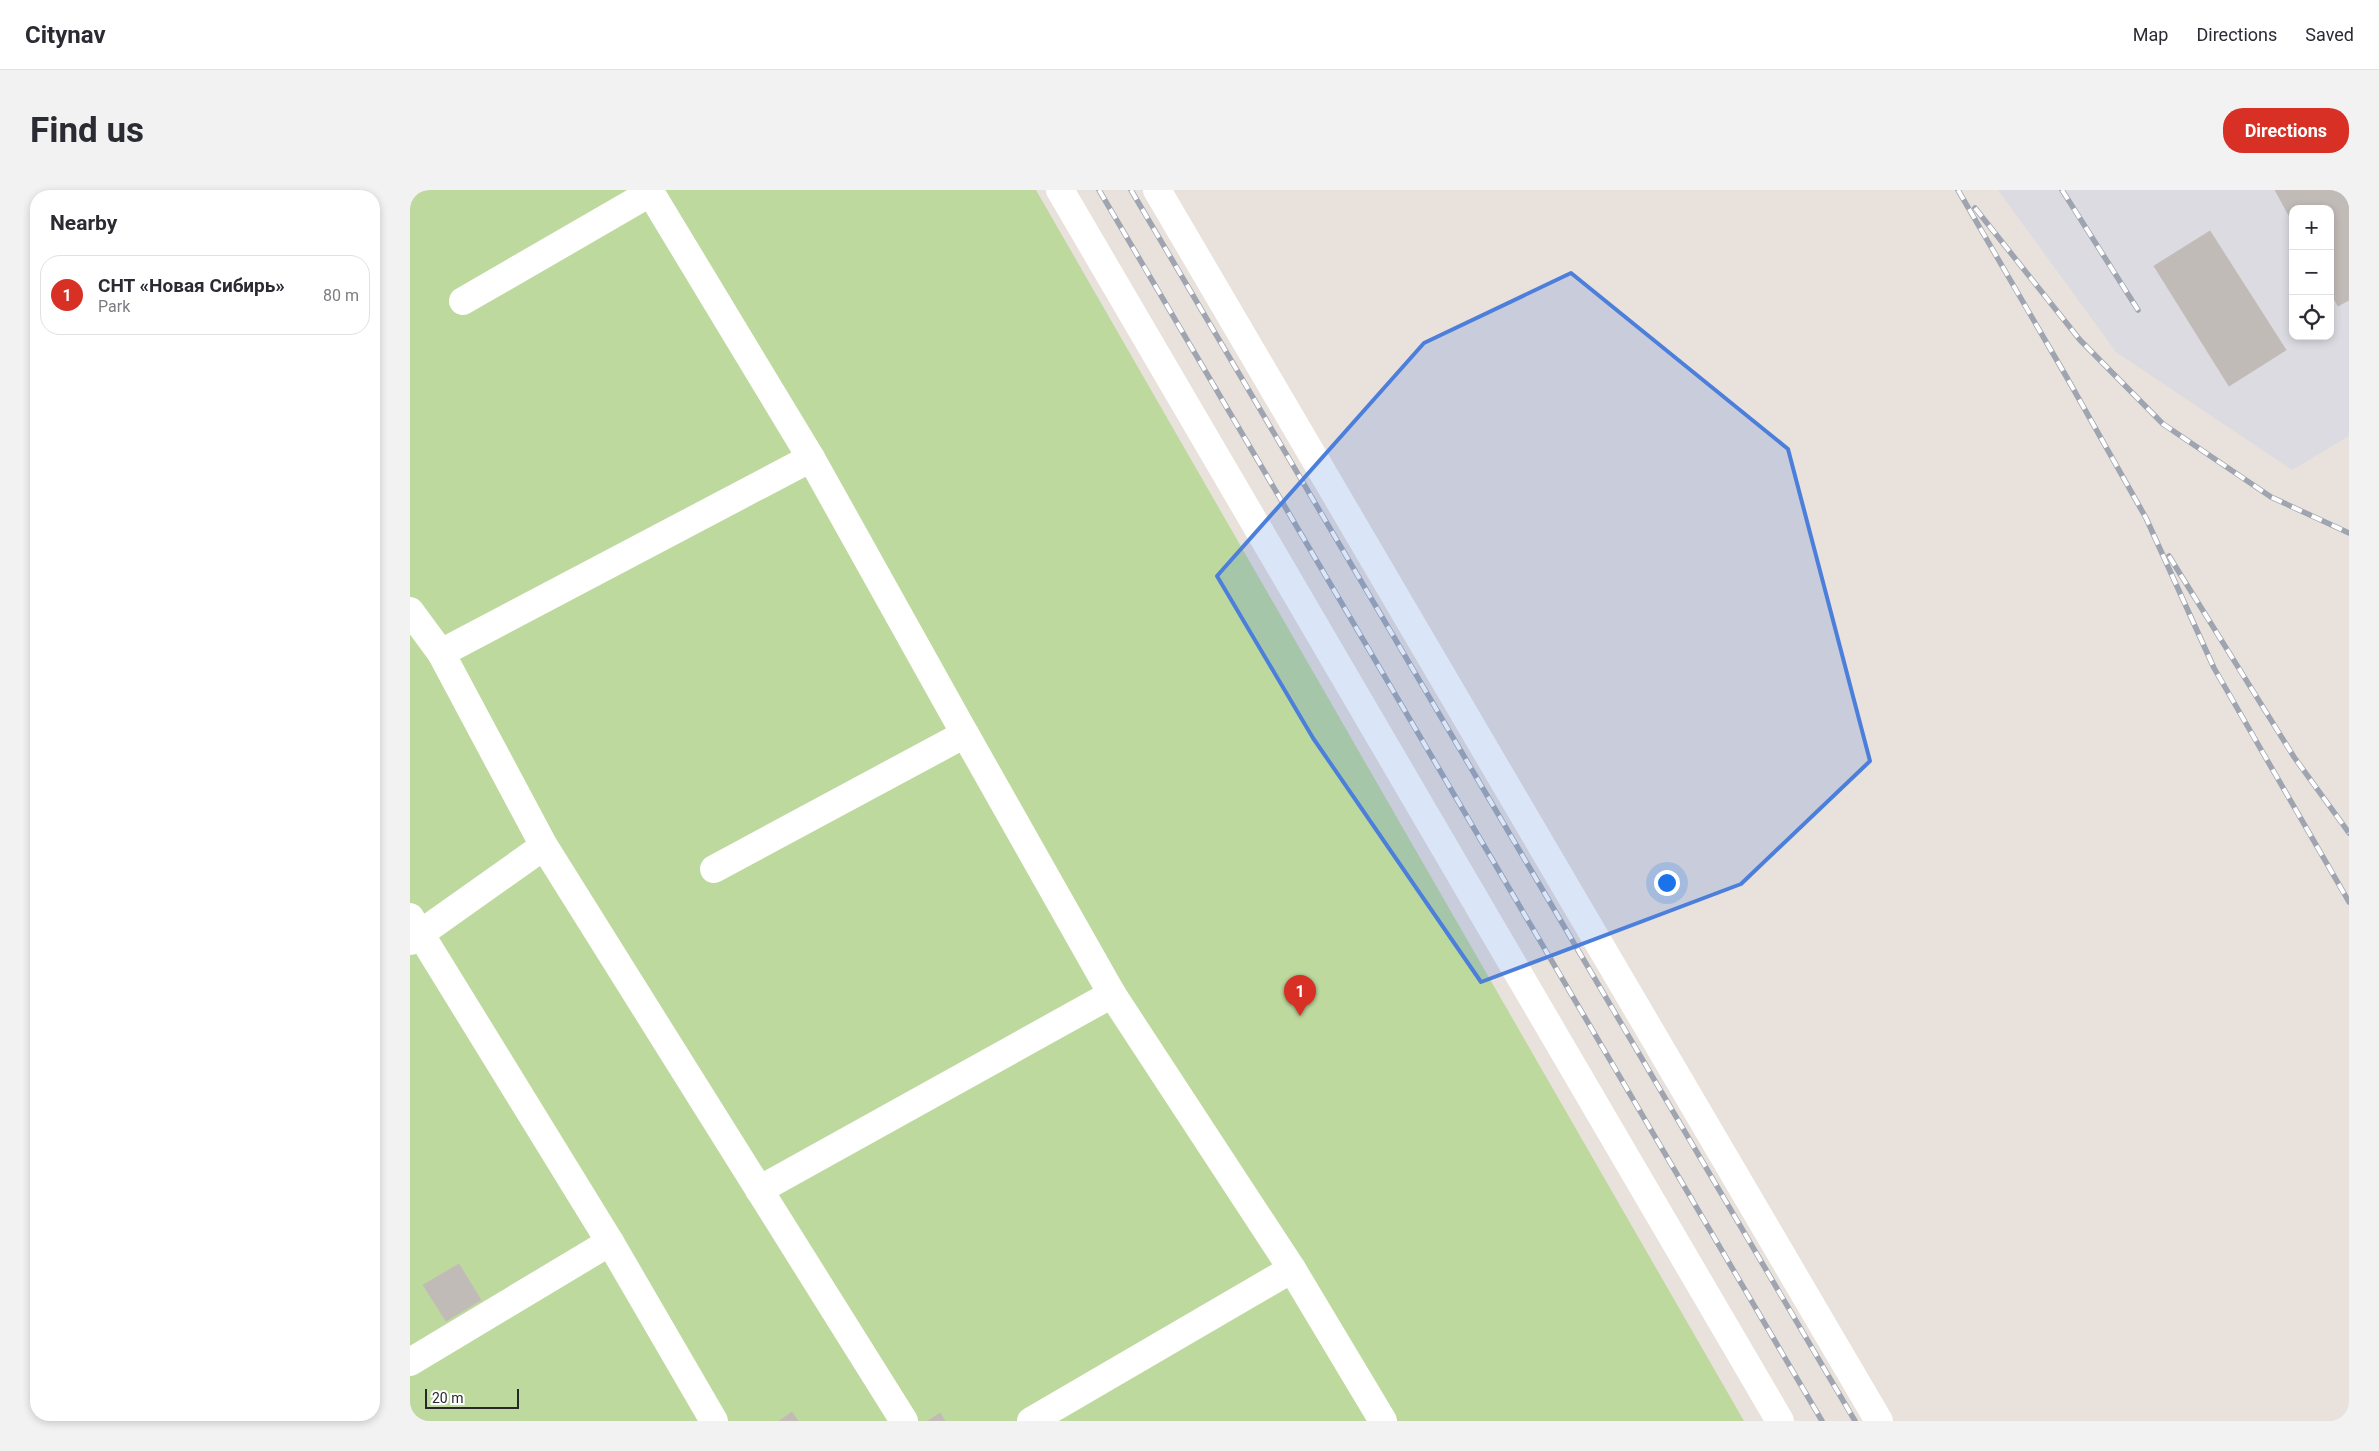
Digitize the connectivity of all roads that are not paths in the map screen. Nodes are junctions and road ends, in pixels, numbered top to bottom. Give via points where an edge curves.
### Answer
1 (1060, 190) edge
2 (1157, 190) edge
3 (650, 191) edge
4 (463, 301) dead end
5 (811, 458) junction
6 (410, 612) edge
7 (441, 653) junction
8 (964, 734) junction
9 (544, 846) junction
10 (714, 869) dead end
11 (414, 931) edge
12 (1112, 994) junction
13 (759, 1190) junction
14 (610, 1242) junction
15 (1292, 1269) junction
16 (410, 1362) edge
17 (714, 1421) edge
18 (904, 1421) edge
19 (1031, 1421) edge
20 (1383, 1421) edge
21 (1780, 1421) edge
22 (1879, 1421) edge

1 - 21 street
2 - 22 street
3 - 4 street
3 - 5 street
5 - 7 street
5 - 8 street
6 - 7 street
7 - 9 street
8 - 10 street
8 - 12 street
9 - 11 street
9 - 13 street
11 - 14 street
12 - 13 street
12 - 15 street
13 - 18 street
14 - 16 street
14 - 17 street
15 - 19 street
15 - 20 street

